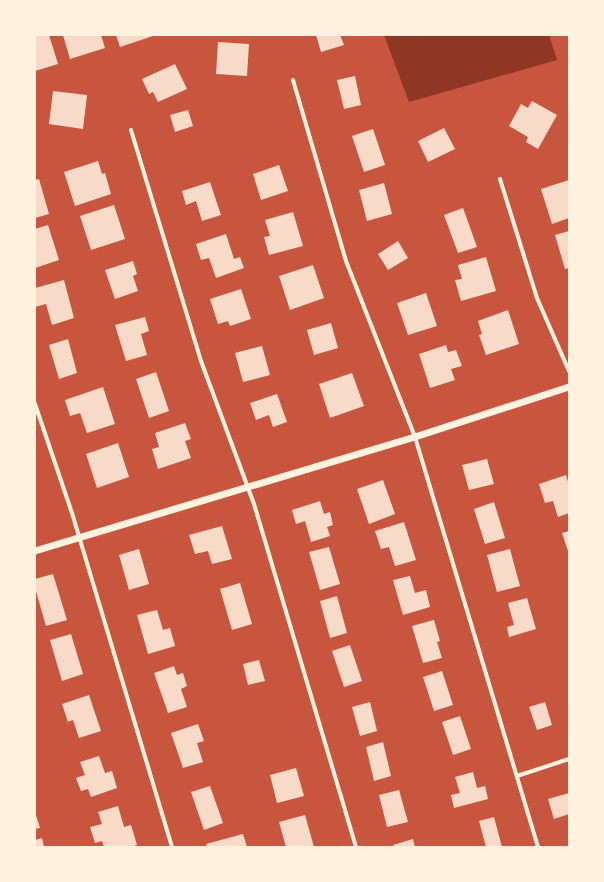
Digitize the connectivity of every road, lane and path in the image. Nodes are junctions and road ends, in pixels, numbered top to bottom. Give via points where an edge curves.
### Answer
1 (293, 80) dead end
2 (131, 130) dead end
3 (500, 179) dead end
4 (569, 371) edge
5 (569, 387) edge
6 (35, 404) edge
7 (415, 437) junction
8 (249, 487) junction
9 (80, 538) junction
10 (35, 551) edge
11 (569, 759) edge
12 (517, 776) junction
13 (172, 847) edge
14 (356, 847) edge
15 (538, 847) edge

1 - 7 street via 346,261
2 - 8 street via 201,361
3 - 4 street via 537,298
5 - 7 street
6 - 9 street
7 - 8 street
7 - 12 street
8 - 9 street
8 - 14 street
9 - 10 street
9 - 13 street
11 - 12 street
12 - 15 street

